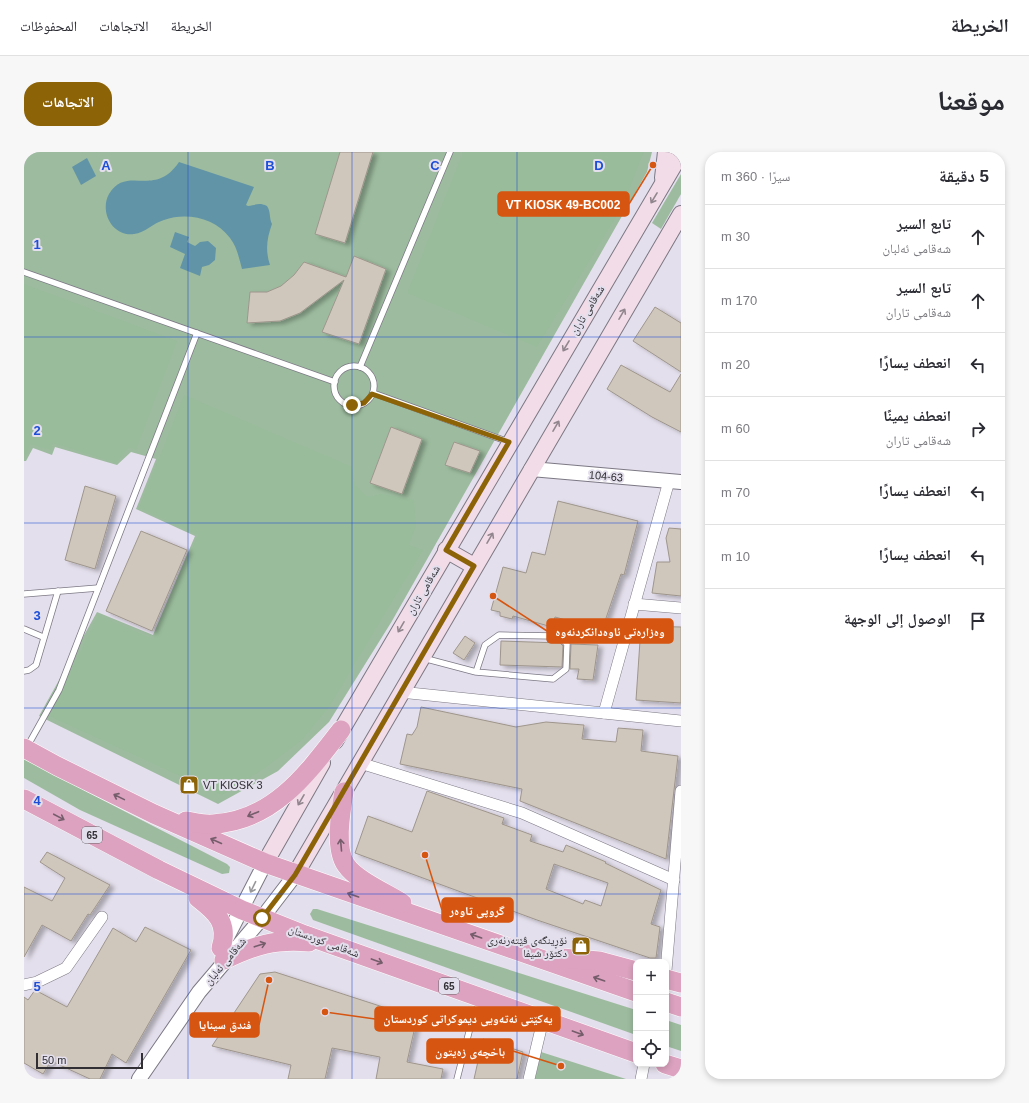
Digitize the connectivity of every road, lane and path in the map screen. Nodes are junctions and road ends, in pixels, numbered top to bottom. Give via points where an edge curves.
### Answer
1 (450, 152) edge
2 (666, 152) edge
3 (681, 153) edge
4 (663, 182) junction
5 (681, 214) edge
6 (24, 272) edge
7 (197, 333) junction
8 (360, 367) junction
9 (335, 382) junction
10 (372, 394) junction
11 (509, 442) junction
12 (531, 470) junction
13 (675, 482) edge
14 (446, 550) junction
15 (474, 566) junction
16 (98, 588) junction
17 (58, 591) junction
18 (24, 594) edge
19 (634, 604) junction
20 (681, 608) edge
21 (24, 629) edge
22 (43, 637) junction
23 (421, 657) junction
24 (24, 671) edge
25 (476, 672) junction
26 (400, 692) junction
27 (604, 713) junction
28 (681, 721) edge
29 (341, 730) junction
30 (25, 748) edge
31 (360, 763) junction
32 (344, 792) junction
33 (681, 792) edge
34 (24, 799) edge
35 (154, 814) junction
36 (265, 863) junction
37 (160, 870) junction
38 (295, 875) junction
39 (674, 880) junction
40 (242, 910) junction
41 (102, 918) dead end
42 (262, 918) junction
43 (430, 921) junction
44 (351, 952) junction
45 (223, 954) junction
46 (532, 955) junction
47 (667, 959) edge
48 (633, 970) edge
49 (669, 980) edge
50 (681, 984) edge
51 (24, 985) edge
52 (633, 991) edge
53 (481, 998) junction
54 (669, 1003) edge
55 (681, 1008) edge
56 (543, 1020) junction
57 (633, 1053) edge
58 (669, 1065) edge
59 (643, 1067) edge
60 (681, 1069) edge
61 (139, 1079) edge
62 (457, 1079) edge
63 (529, 1079) edge
64 (641, 1079) edge

1 - 8 lane
2 - 4 main road
3 - 4 main road, شەقامی تاران
4 -> 11 main road, شەقامی تاران
12 -> 5 main road
6 - 7 lane
7 - 9 lane
7 - 16 lane
8 - 9 lane via 341,371
8 - 10 lane via 371,375 374,387
9 - 10 lane via 337,395 352,405 364,403
10 - 11 lane
11 - 14 main road, شەقامی تاران
12 - 13 street, 104-63
15 -> 12 main road
13 - 19 street
14 - 15 main road
14 -> 29 main road, شەقامی تاران
15 - 23 main road
16 - 17 lane
16 - 30 lane via 59,690
17 - 18 lane
17 - 22 lane
19 - 20 street
19 - 27 street
21 - 22 lane
22 - 24 lane via 36,664
23 - 25 lane
23 - 26 main road
25 - 25 lane via 553,679 566,670 567,644 554,636 498,634 485,645
26 - 27 street
26 - 31 main road
27 - 28 street
29 -> 35 highway via 292,789 276,803 257,813 234,822 211,825
29 -> 36 main road, شەقامی تاران
35 -> 30 highway
31 - 32 main road
31 - 39 street via 522,813
32 - 38 main road
43 -> 32 highway via 352,872 345,864 341,854 339,817
33 - 39 street
34 -> 37 highway, شەقامی کوردستان / 65
36 -> 35 highway
36 - 38 highway
36 -> 40 street, شەقامی ئەلبان
37 - 40 highway, شەقامی کوردستان / 65
37 - 45 highway via 217,914 223,926
38 - 42 street, شەقامی ئەلبان
43 -> 38 highway
39 - 47 street
40 - 42 highway, شەقامی کوردستان / 65
40 - 45 street, شەقامی ئەلبان
41 - 51 street via 66,968 37,982
42 - 44 highway, شەقامی کوردستان / 65
42 - 45 street, شەقامی ئەلبان
46 -> 43 highway
45 -> 44 highway via 275,941 327,944
44 -> 53 highway, شەقامی کوردستان / 65
45 - 61 street, شەقامی ئەلبان
46 - 48 highway via 599,961
52 -> 46 highway
49 - 50 highway
53 - 56 highway, شەقامی کوردستان / 65
53 - 62 lane via 471,1024
54 - 55 highway
56 -> 57 highway, شەقامی کوردستان / 65
56 - 63 street
58 - 60 highway
59 - 64 street

